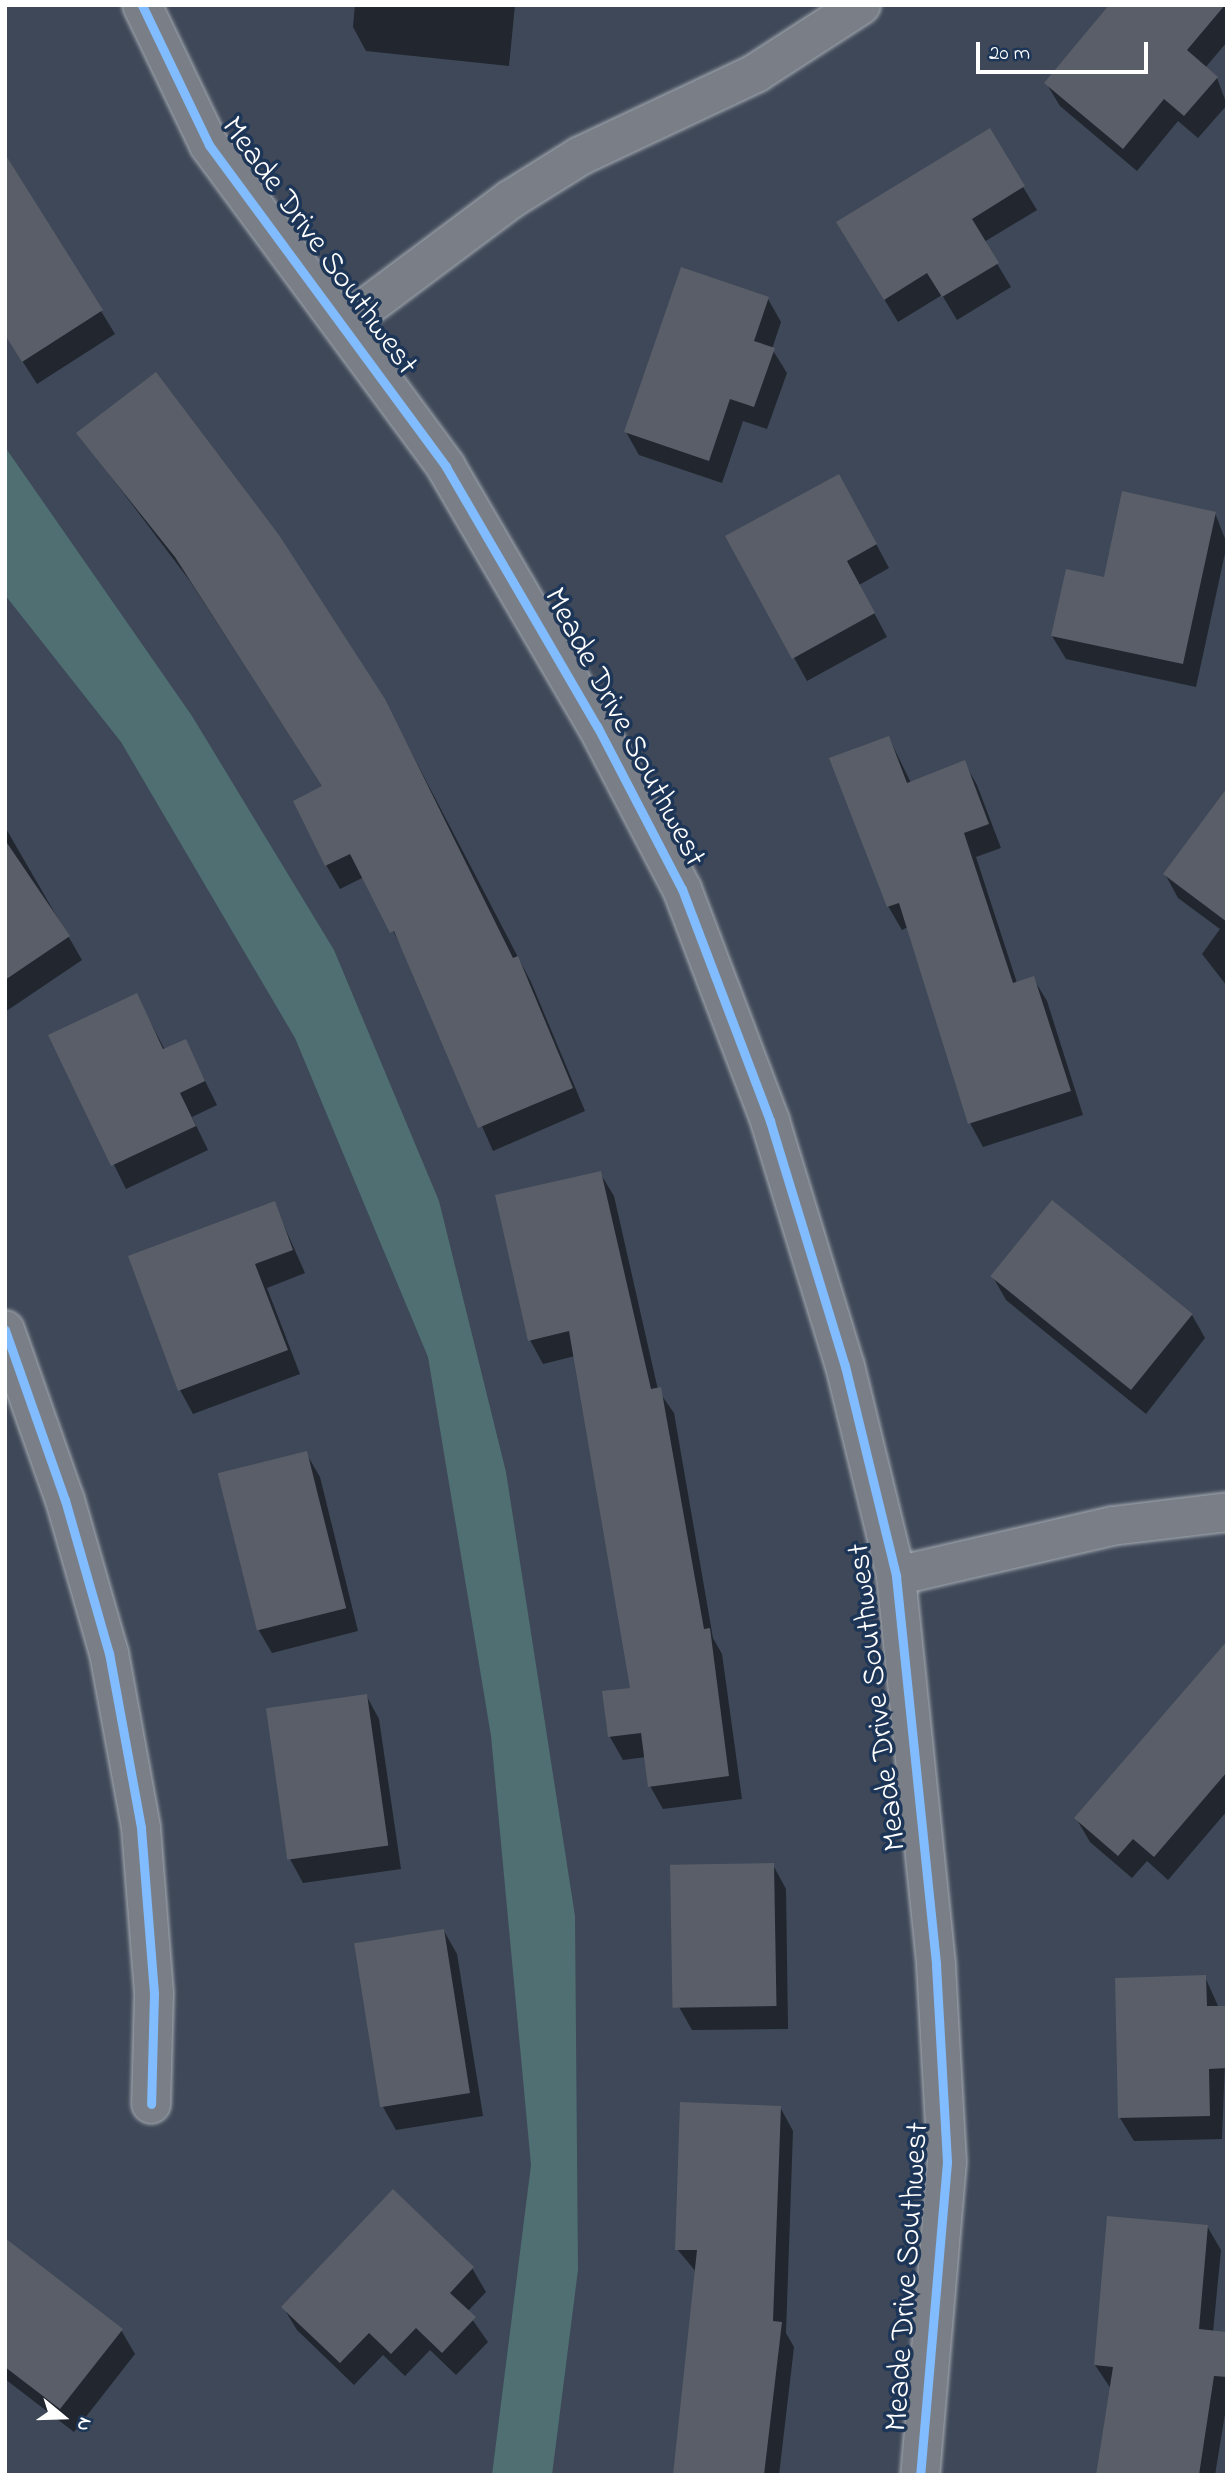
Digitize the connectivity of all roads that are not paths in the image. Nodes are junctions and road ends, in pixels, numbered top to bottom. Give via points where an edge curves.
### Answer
1 (142, 5) edge
2 (861, 5) edge
3 (344, 324) junction
4 (5, 1330) edge
5 (1227, 1512) edge
6 (896, 1576) junction
7 (151, 2104) dead end
8 (920, 2475) edge

1 - 3 street, Meade Drive Southwest via 209,145
2 - 3 street via 756,73 534,184
3 - 6 street, Meade Drive Southwest via 509,568 682,889 770,1121 845,1366
4 - 7 street via 65,1500 109,1653 141,1828 154,1993
5 - 6 street via 1112,1526
6 - 8 street, Meade Drive Southwest via 936,1965 947,2162

